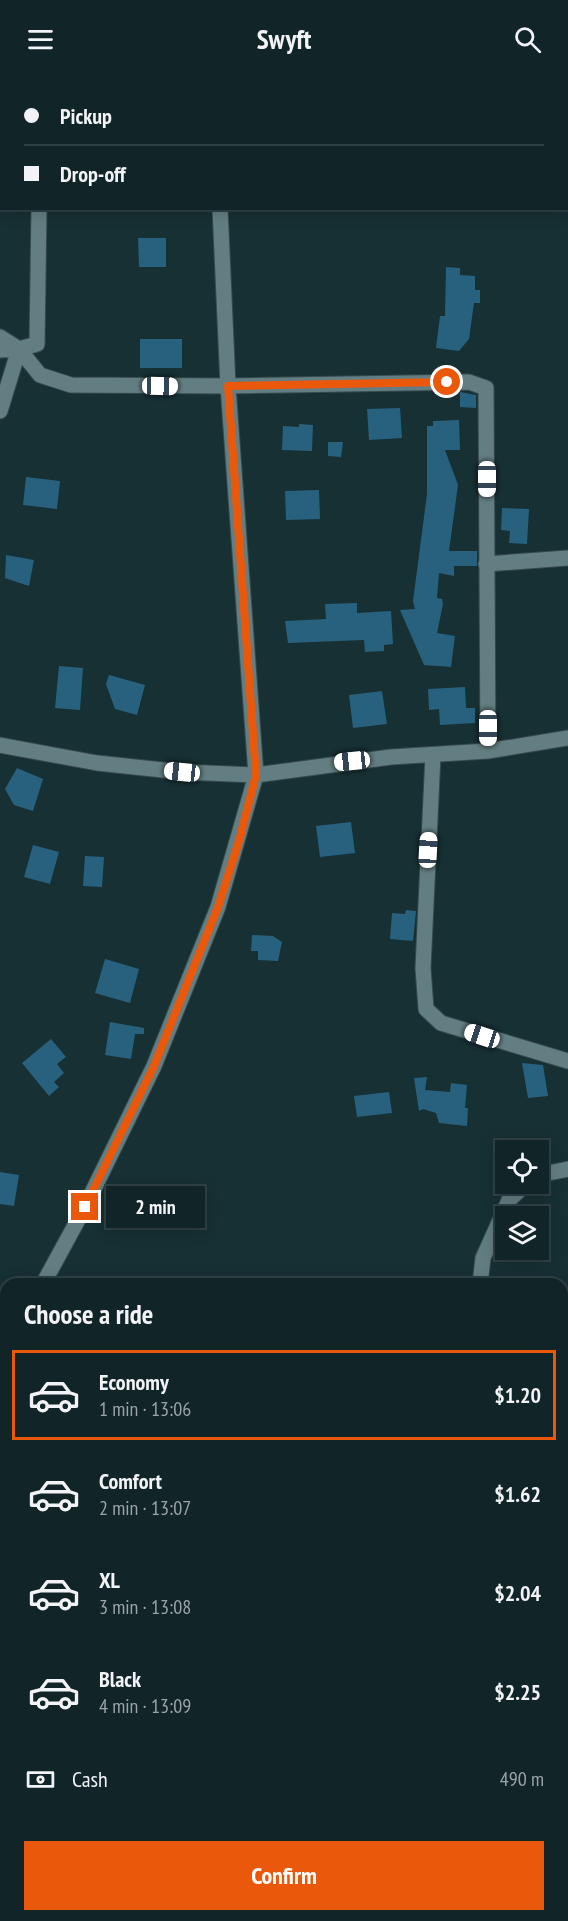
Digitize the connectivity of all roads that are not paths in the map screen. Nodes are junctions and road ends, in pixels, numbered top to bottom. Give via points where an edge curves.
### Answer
1 (39, 210) edge
2 (220, 210) edge
3 (0, 337) edge
4 (19, 349) junction
5 (0, 350) edge
6 (228, 386) junction
7 (0, 411) edge
8 (568, 558) edge
9 (486, 564) junction
10 (568, 738) edge
11 (0, 745) edge
12 (488, 751) junction
13 (433, 755) junction
14 (256, 775) junction
15 (568, 1061) edge
16 (568, 1169) edge
17 (549, 1173) edge
18 (515, 1194) edge
19 (47, 1278) edge
20 (481, 1278) edge

1 - 4 street via 37,344
2 - 6 street
3 - 4 street
4 - 5 street
4 - 6 street via 40,375 71,385
4 - 7 street
6 - 9 street via 482,384 488,394
6 - 14 street
8 - 9 street
9 - 12 street
10 - 12 street
11 - 14 street via 97,763
12 - 13 street
13 - 14 street via 332,763
13 - 15 street via 423,968 426,1009 441,1023
14 - 19 street via 218,907 154,1066
16 - 17 street
18 - 20 street via 483,1258

